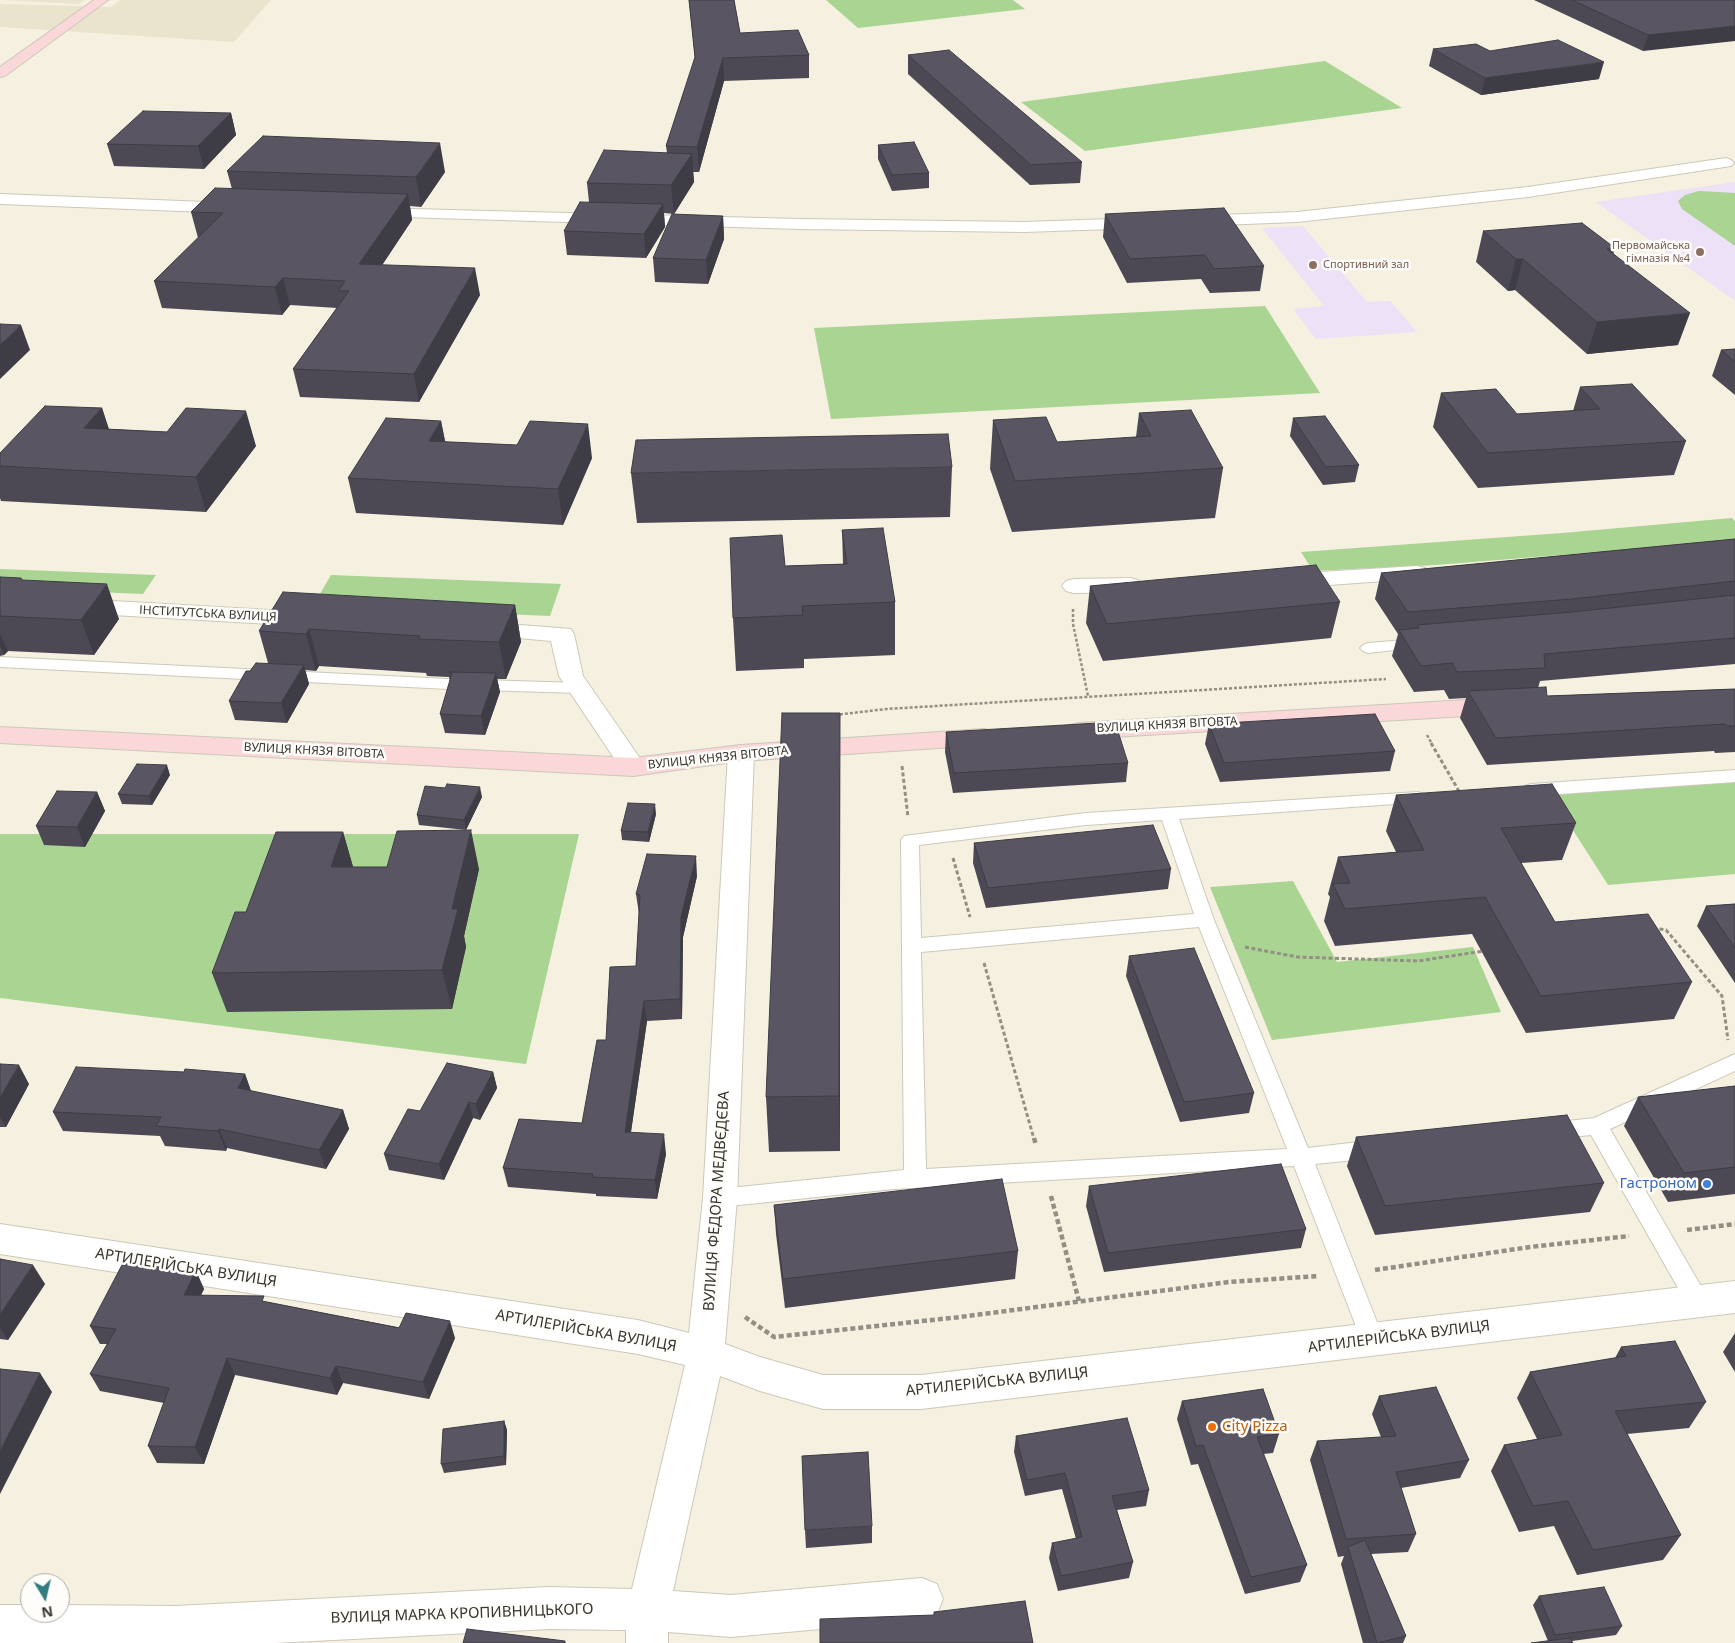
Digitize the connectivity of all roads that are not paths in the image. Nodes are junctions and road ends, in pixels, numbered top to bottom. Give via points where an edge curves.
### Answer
1 (102, 0) edge
2 (0, 73) edge
3 (1726, 163) dead end
4 (0, 199) edge
5 (248, 208) edge
6 (358, 212) edge
7 (1160, 222) edge
8 (1180, 222) edge
9 (1434, 571) edge
10 (1267, 581) edge
11 (1151, 584) edge
12 (1074, 586) road end
13 (58, 605) edge
14 (323, 620) edge
15 (463, 628) edge
16 (1436, 642) edge
17 (1368, 648) dead end
18 (0, 662) edge
19 (579, 688) junction
20 (1521, 705) edge
21 (1058, 732) edge
22 (0, 735) edge
23 (1009, 735) edge
24 (741, 753) junction
25 (634, 768) junction
26 (1735, 776) edge
27 (1510, 792) edge
28 (1461, 795) edge
29 (1169, 814) junction
30 (1205, 920) junction
31 (912, 946) junction
32 (1734, 1065) edge
33 (1597, 1126) junction
34 (1528, 1134) edge
35 (1390, 1148) edge
36 (1301, 1157) junction
37 (915, 1180) junction
38 (720, 1198) junction
39 (0, 1239) edge
40 (1735, 1297) edge
41 (1698, 1302) junction
42 (1372, 1340) junction
43 (706, 1354) junction
44 (922, 1599) dead end
45 (0, 1626) edge
46 (647, 1627) edge

1 - 2 street
3 - 8 street via 1528,192 1307,216
4 - 5 street
6 - 7 street via 1024,227
9 - 10 street
11 - 12 street
13 - 14 street, ІНСТИТУТСЬКА ВУЛИЦЯ
15 - 19 street via 562,634 571,676
16 - 17 lane
18 - 19 lane
19 - 25 street
20 - 21 street, ВУЛИЦЯ КНЯЗЯ ВІТОВТА
22 - 25 street, ВУЛИЦЯ КНЯЗЯ ВІТОВТА
23 - 24 street, ВУЛИЦЯ КНЯЗЯ ВІТОВТА
24 - 25 street, ВУЛИЦЯ КНЯЗЯ ВІТОВТА
24 - 38 street, ВУЛИЦЯ ФЕДОРА МЕДВЄДЄВА
26 - 27 lane
28 - 29 lane
29 - 30 lane
29 - 31 lane via 1086,819 910,840
30 - 31 lane
30 - 36 lane
31 - 37 lane
32 - 33 lane
33 - 34 lane
33 - 41 lane
35 - 36 lane
36 - 37 lane
36 - 42 lane
37 - 38 lane
38 - 43 street, ВУЛИЦЯ ФЕДОРА МЕДВЄДЄВА
39 - 43 street, АРТИЛЕРІЙСЬКА ВУЛИЦЯ via 638,1337
40 - 41 street, АРТИЛЕРІЙСЬКА ВУЛИЦЯ
41 - 42 street, АРТИЛЕРІЙСЬКА ВУЛИЦЯ
42 - 43 street, АРТИЛЕРІЙСЬКА ВУЛИЦЯ via 921,1392 822,1392
43 - 46 street, ВУЛИЦЯ ФЕДОРА МЕДВЄДЄВА
44 - 46 street, ВУЛИЦЯ МАРКА КРОПИВНИЦЬКОГО
45 - 46 street, ВУЛИЦЯ МАРКА КРОПИВНИЦЬКОГО via 176,1628 549,1608

